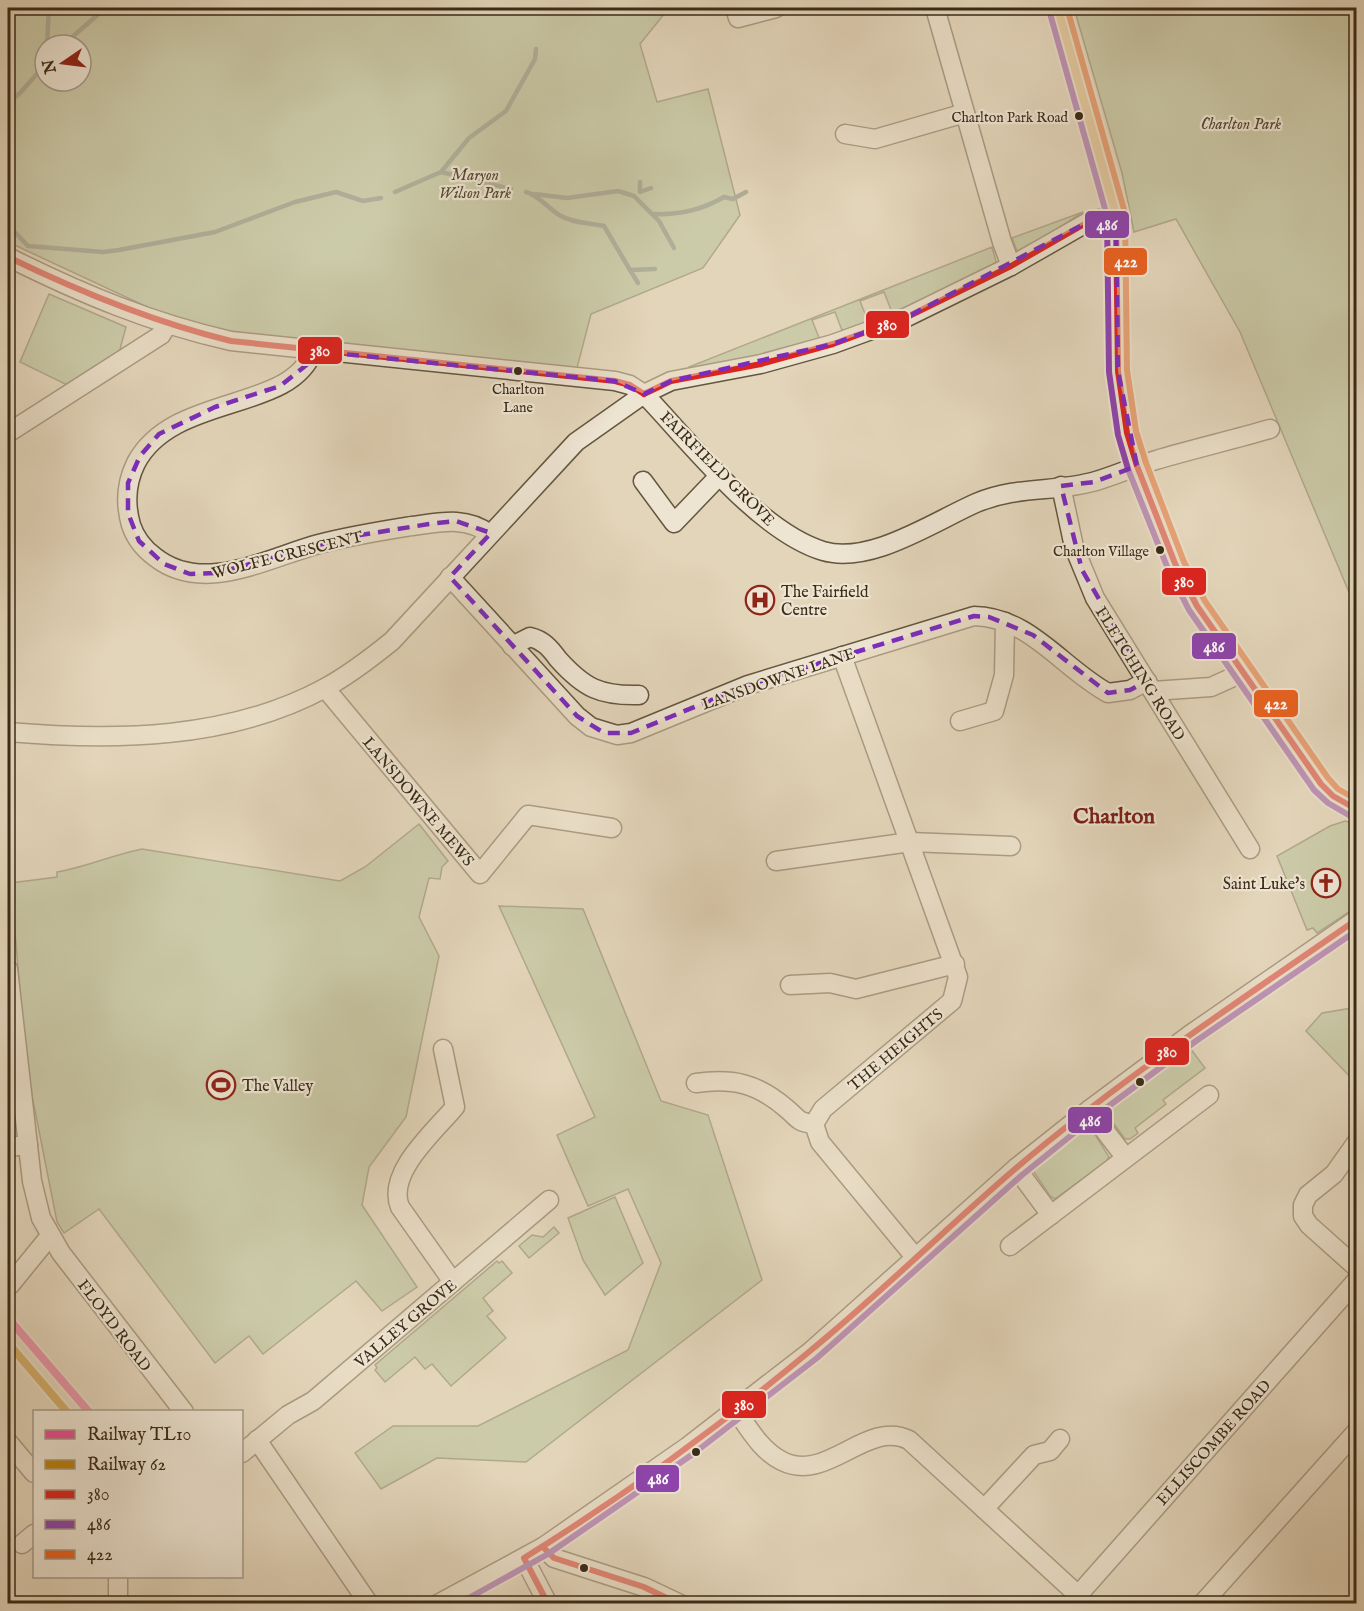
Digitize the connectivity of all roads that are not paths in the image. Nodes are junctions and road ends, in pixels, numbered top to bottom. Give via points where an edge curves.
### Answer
1 (735, 8) edge
2 (776, 8) edge
3 (934, 8) edge
4 (1058, 8) edge
5 (965, 113) junction
6 (845, 134) dead end
7 (1116, 215) junction
8 (8, 257) edge
9 (1011, 266) junction
10 (167, 324) junction
11 (313, 351) junction
12 (644, 394) junction
13 (1270, 429) dead end
14 (8, 433) edge
15 (1137, 466) junction
16 (720, 475) junction
17 (643, 481) dead end
18 (1061, 486) junction
19 (490, 534) junction
20 (450, 577) junction
21 (1005, 622) junction
22 (512, 646) junction
23 (842, 656) junction
24 (1231, 678) dead end
25 (1150, 686) junction
26 (325, 688) junction
27 (639, 695) dead end
28 (960, 721) dead end
29 (8, 732) edge
30 (1356, 809) edge
31 (612, 828) dead end
32 (910, 842) junction
33 (1011, 846) dead end
34 (1250, 849) dead end
35 (776, 861) dead end
36 (1356, 920) edge
37 (955, 964) junction
38 (8, 969) edge
39 (790, 985) dead end
40 (443, 1049) dead end
41 (13, 1076) edge
42 (696, 1083) dead end
43 (1209, 1095) dead end
44 (1089, 1110) junction
45 (814, 1124) junction
46 (1356, 1143) edge
47 (28, 1145) junction
48 (8, 1147) edge
49 (1125, 1157) junction
50 (1016, 1168) junction
51 (549, 1200) dead end
52 (1051, 1215) junction
53 (50, 1236) junction
54 (1010, 1246) dead end
55 (915, 1257) junction
56 (1356, 1267) edge
57 (1356, 1281) edge
58 (453, 1282) junction
59 (10, 1285) dead end
60 (735, 1409) junction
61 (182, 1410) edge
62 (1356, 1432) edge
63 (1060, 1439) dead end
64 (257, 1440) junction
65 (8, 1442) edge
66 (243, 1452) edge
67 (33, 1472) edge
68 (984, 1509) junction
69 (543, 1547) junction
70 (524, 1558) junction
71 (118, 1578) edge
72 (1075, 1599) edge
73 (118, 1604) edge
74 (369, 1604) edge
75 (438, 1604) edge
76 (548, 1604) edge
77 (680, 1604) edge
78 (1202, 1604) edge

1 - 2 street via 738,18
3 - 5 street
4 - 7 main road
5 - 6 street via 875,139
5 - 9 street
7 - 9 street via 1089,222
7 - 15 main road via 1119,380 1127,433
8 - 10 street via 76,290
9 - 12 street via 907,317 833,344 761,364 671,381
10 - 11 street via 231,340
10 - 14 street via 161,336
11 - 12 street via 615,381
11 - 19 street, WOLFE CRESCENT via 309,363 280,386 188,418 149,444 132,470 127,497 133,529 149,553 176,570 204,575 348,537 429,524 472,523
12 - 16 street, FAIRFIELD GROVE
12 - 19 street via 576,442
13 - 15 street, FAIRFIELD GROVE
15 - 18 street, FAIRFIELD GROVE via 1094,482
15 - 30 main road via 1176,566 1207,623 1321,784 1332,796
16 - 17 street via 674,523
16 - 18 street, FAIRFIELD GROVE via 787,535 824,551 844,554 887,544 1001,494
18 - 25 street, FLETCHING ROAD via 1082,570
19 - 20 street
20 - 22 street, LANSDOWNE LANE
20 - 26 street via 392,641
21 - 23 street, LANSDOWNE LANE via 988,616 960,618
21 - 25 street, LANSDOWNE LANE via 1033,635 1108,693
21 - 28 street via 1001,717
22 - 23 street, LANSDOWNE LANE via 577,716 598,730 617,735 631,733 748,685
22 - 27 street via 530,637 540,639 579,682 591,689
23 - 32 street, THE HEIGHTS
24 - 25 street via 1211,687
25 - 34 street, FLETCHING ROAD
26 - 29 street via 238,721 183,731 114,737
26 - 31 street, LANSDOWNE MEWS via 480,874 528,816
32 - 33 street
32 - 35 street
32 - 37 street, THE HEIGHTS
36 - 44 street
37 - 39 street via 856,989 830,983
37 - 45 street, THE HEIGHTS via 957,990 952,1001 823,1109
38 - 41 street, FLOYD ROAD
40 - 58 street via 455,1107 403,1169 396,1197
41 - 47 street, FLOYD ROAD
42 - 45 street via 736,1080 786,1108 800,1122
43 - 49 street
44 - 49 street
44 - 50 street
45 - 55 street via 820,1142
46 - 56 street via 1334,1174 1308,1195 1303,1216
47 - 48 street
47 - 53 street, FLOYD ROAD via 36,1199
49 - 52 street
50 - 52 street
50 - 55 street
51 - 58 street, VALLEY GROVE
52 - 54 street
53 - 59 street
53 - 61 street, FLOYD ROAD
55 - 60 street via 825,1339
57 - 72 street, ELLISCOMBE ROAD
58 - 64 street, VALLEY GROVE via 312,1401
60 - 68 street via 769,1452 795,1466 825,1462 876,1439 899,1435
60 - 69 street
62 - 78 street
63 - 68 street via 1050,1451 1034,1455
64 - 66 street
64 - 74 street
65 - 67 street
68 - 72 street
69 - 70 street
69 - 77 street via 554,1558 644,1587
70 - 75 street
70 - 76 street
71 - 73 street

